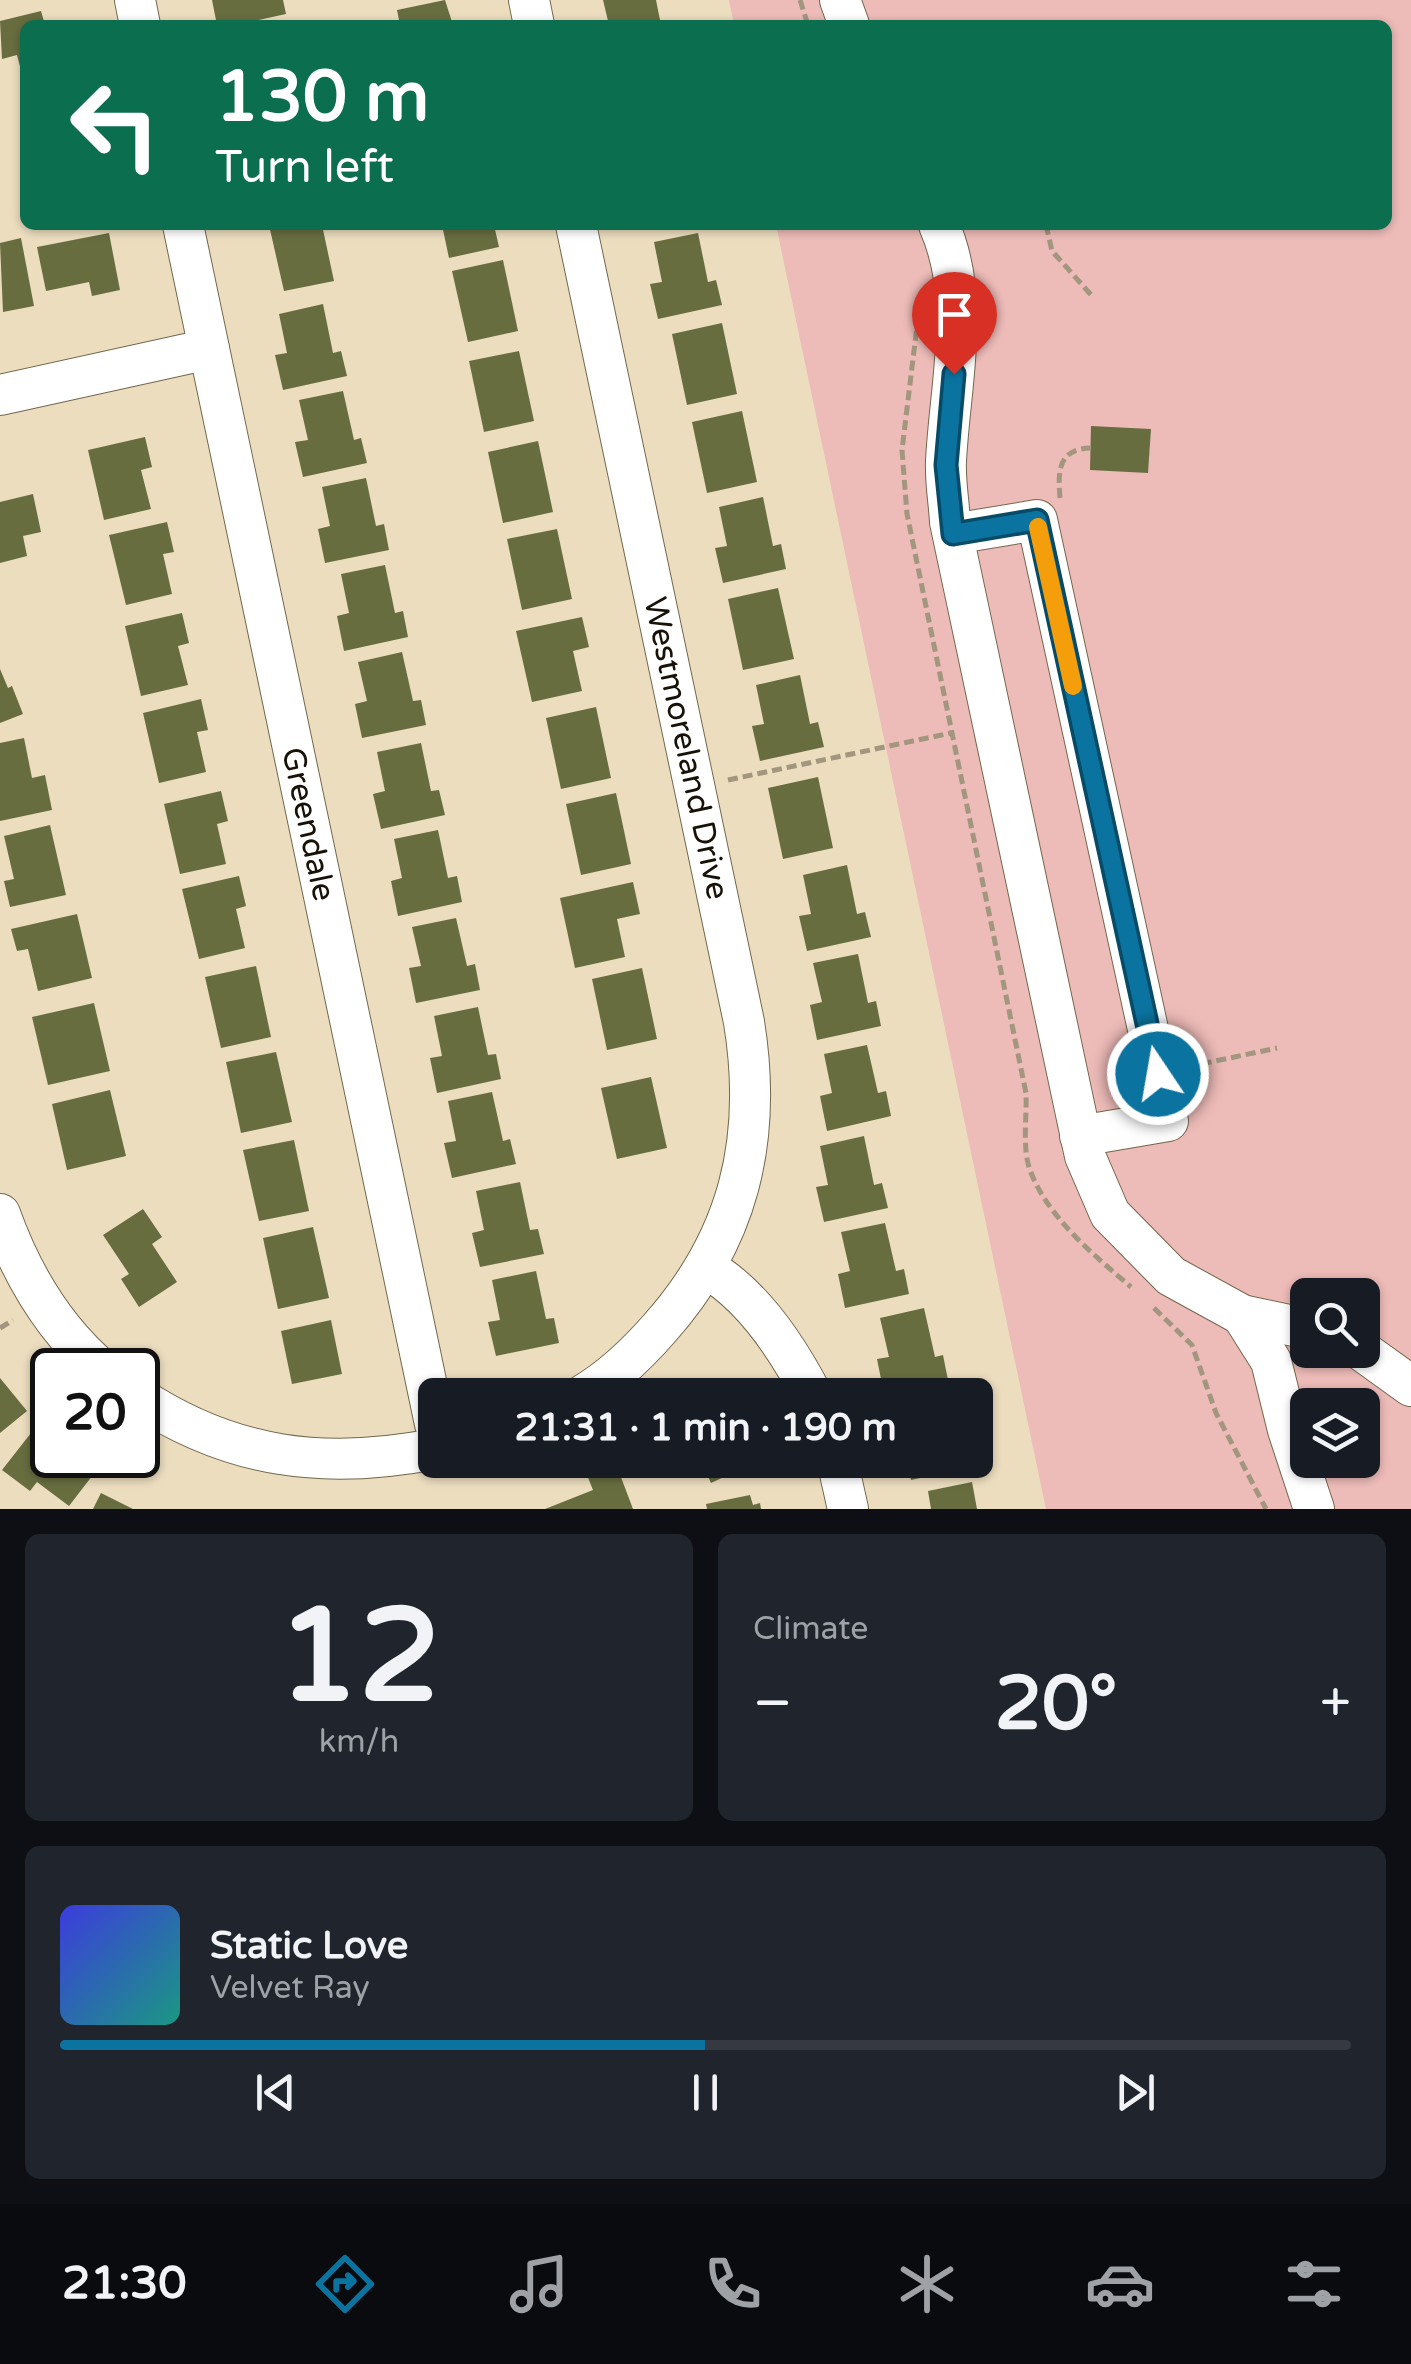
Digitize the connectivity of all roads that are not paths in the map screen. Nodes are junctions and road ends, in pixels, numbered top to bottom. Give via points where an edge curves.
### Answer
1 (183, 230) edge
2 (577, 230) edge
3 (940, 230) edge
4 (209, 349) junction
5 (0, 394) edge
6 (953, 534) junction
7 (1080, 1136) junction
8 (0, 1214) edge
9 (706, 1268) junction
10 (1242, 1315) junction
11 (1290, 1325) edge
12 (80, 1348) edge
13 (1380, 1364) edge
14 (425, 1378) edge
15 (608, 1378) edge
16 (802, 1378) edge
17 (1411, 1386) edge
18 (160, 1412) edge
19 (418, 1452) edge
20 (840, 1478) edge
21 (848, 1509) edge
22 (1314, 1509) edge

1 - 4 street, Greendale
2 - 9 street, Westmoreland Drive via 751,1062 743,1174
3 - 6 street via 958,306 946,465
4 - 5 street
4 - 14 street, Greendale
6 - 7 street
6 - 7 street via 1037,520 1168,1121
7 - 10 street via 1110,1214 1171,1276
8 - 12 street via 32,1285
9 - 15 street, Westmoreland Drive via 648,1342
9 - 16 street via 759,1315
10 - 11 street
10 - 22 street via 1271,1362
13 - 17 street
18 - 19 street via 218,1440 272,1455 352,1460
20 - 21 street

